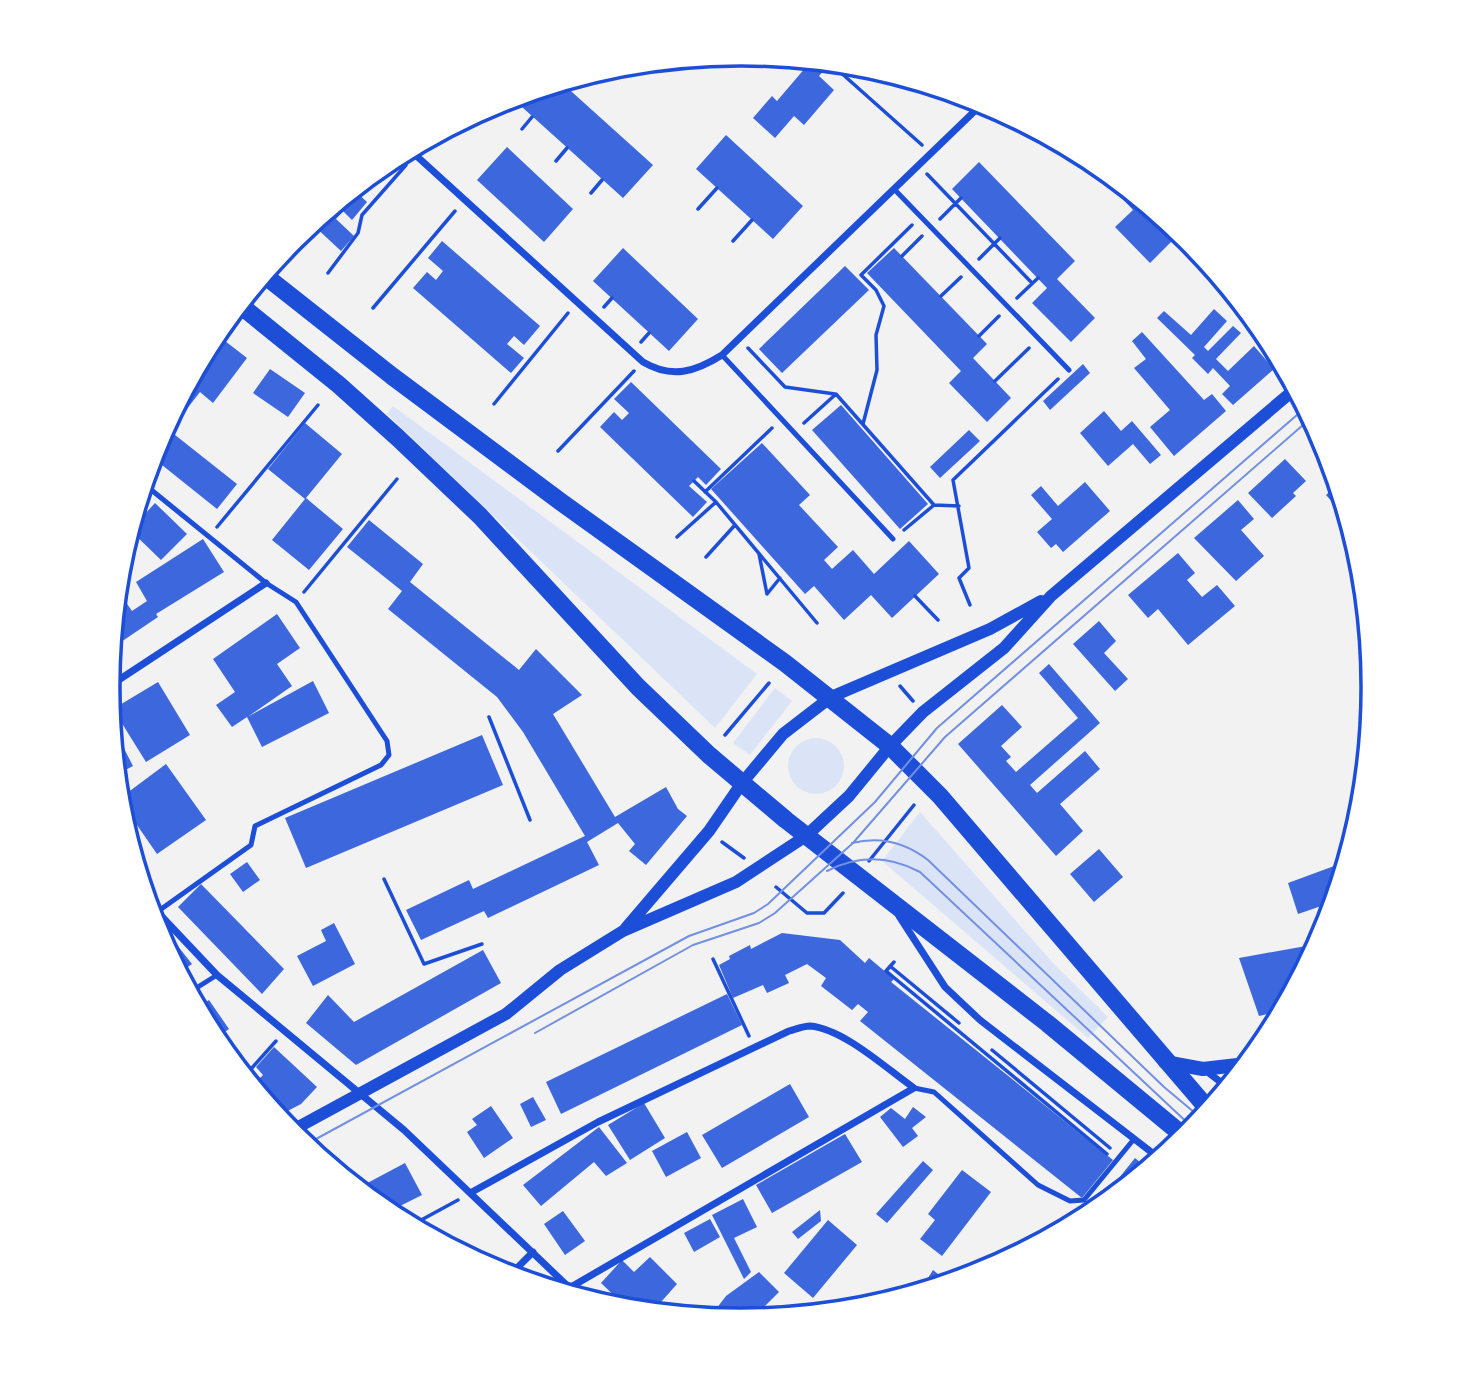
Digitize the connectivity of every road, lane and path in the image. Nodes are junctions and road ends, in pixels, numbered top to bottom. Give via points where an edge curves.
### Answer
1 (843, 75) edge
2 (973, 112) edge
3 (532, 117) dead end
4 (522, 128) dead end
5 (567, 148) dead end
6 (931, 153) junction
7 (419, 157) edge
8 (556, 161) dead end
9 (918, 165) junction
10 (399, 169) edge
11 (602, 180) dead end
12 (717, 188) dead end
13 (894, 190) junction
14 (591, 193) dead end
15 (465, 198) junction
16 (698, 209) dead end
17 (920, 216) junction
18 (752, 220) dead end
19 (733, 241) dead end
20 (328, 273) dead end
21 (272, 281) edge
22 (1032, 283) dead end
23 (578, 302) junction
24 (373, 308) dead end
25 (247, 311) edge
26 (740, 338) junction
27 (1039, 338) junction
28 (722, 355) junction
29 (643, 362) junction
30 (1069, 370) joint
31 (995, 381) dead end
32 (836, 394) junction
33 (1288, 395) edge
34 (494, 404) dead end
35 (318, 405) dead end
36 (783, 417) junction
37 (863, 424) junction
38 (795, 431) junction
39 (558, 451) dead end
40 (397, 479) dead end
41 (694, 481) dead end
42 (152, 490) edge
43 (705, 492) junction
44 (716, 502) junction
45 (934, 505) junction
46 (959, 506) junction
47 (736, 525) junction
48 (210, 535) junction
49 (677, 537) dead end
50 (893, 539) joint
51 (758, 552) junction
52 (706, 557) dead end
53 (780, 578) junction
54 (266, 583) junction
55 (915, 596) dead end
56 (1051, 596) junction
57 (296, 602) junction
58 (971, 605) dead end
59 (938, 620) dead end
60 (817, 623) dead end
61 (120, 679) edge
62 (769, 682) dead end
63 (899, 684) dead end
64 (831, 697) junction
65 (915, 703) dead end
66 (489, 717) dead end
67 (725, 735) dead end
68 (890, 746) junction
69 (742, 783) junction
70 (914, 805) dead end
71 (530, 820) dead end
72 (806, 836) junction
73 (720, 840) dead end
74 (745, 860) dead end
75 (865, 865) dead end
76 (384, 879) dead end
77 (776, 887) dead end
78 (843, 893) dead end
79 (890, 900) junction
80 (161, 909) edge
81 (166, 922) edge
82 (624, 931) junction
83 (482, 944) dead end
84 (713, 959) dead end
85 (894, 962) dead end
86 (217, 975) junction
87 (198, 987) edge
88 (284, 1032) junction
89 (755, 1048) junction
90 (1165, 1062) junction
91 (1233, 1066) edge
92 (251, 1069) edge
93 (1203, 1069) junction
94 (1219, 1081) edge
95 (914, 1088) junction
96 (360, 1094) junction
97 (1201, 1102) edge
98 (301, 1125) edge
99 (1176, 1129) edge
100 (1134, 1139) junction
101 (1152, 1152) edge
102 (1118, 1158) junction
103 (472, 1192) junction
104 (422, 1219) edge
105 (533, 1252) junction
106 (519, 1266) edge
107 (558, 1280) edge
108 (574, 1284) edge

1 - 6 path
2 - 6 street
3 - 4 path
5 - 8 path
6 - 9 street
7 - 15 street
9 - 13 street
9 - 22 path
10 - 20 path via 362,215 358,233
11 - 14 path
12 - 16 path
13 - 17 lane
13 - 26 street
15 - 23 street
15 - 24 path
17 - 27 lane
17 - 37 path via 861,275 884,306 876,335 877,370
18 - 19 path
21 - 64 main road via 561,502
23 - 29 street
23 - 34 path
25 - 69 main road via 407,446 480,516 638,687
26 - 28 street
26 - 32 path via 785,387
27 - 30 lane
27 - 31 path
28 - 29 street via 701,368 677,373 659,371
28 - 36 lane
29 - 39 path
30 - 46 path via 953,480
32 - 37 path
32 - 38 path
33 - 56 street
35 - 48 path
36 - 38 lane
36 - 43 path
37 - 45 path
38 - 50 lane
40 - 57 path
41 - 43 path
42 - 48 lane
43 - 44 path
44 - 47 path
44 - 49 path
45 - 46 path
45 - 50 path
46 - 58 path via 969,568 959,578
47 - 51 path
47 - 52 path
48 - 54 lane
51 - 53 path
51 - 53 path via 767,594
53 - 60 path
54 - 57 lane
54 - 61 street
55 - 59 path
56 - 64 street via 990,629
56 - 68 street via 1004,648 923,712
57 - 80 lane via 387,741 389,754 381,765 255,826 251,845
62 - 67 path
63 - 65 path
64 - 68 main road
64 - 69 street via 783,734
66 - 71 path
68 - 72 street via 849,796
68 - 90 main road via 940,796
69 - 72 main road
69 - 82 street via 709,831
70 - 75 path
72 - 79 main road
72 - 82 street via 736,882
73 - 74 path
76 - 83 path via 424,964
77 - 78 path via 807,913 824,913
79 - 99 main road
79 - 100 street via 945,987 980,1020
81 - 86 street
82 - 96 street via 561,970 506,1014
84 - 89 path
85 - 102 path via 886,971
86 - 87 lane
86 - 88 street
88 - 92 path
88 - 96 street
89 - 95 street via 789,1031 808,1026 825,1029
89 - 103 street via 598,1122
90 - 93 main road
90 - 97 main road
91 - 93 main road
93 - 94 street
95 - 102 lane via 934,1092 1057,1197 1084,1200
95 - 108 street
96 - 98 street
96 - 103 street
100 - 101 street
100 - 102 lane
103 - 104 path
103 - 105 street
105 - 106 street
105 - 107 street

